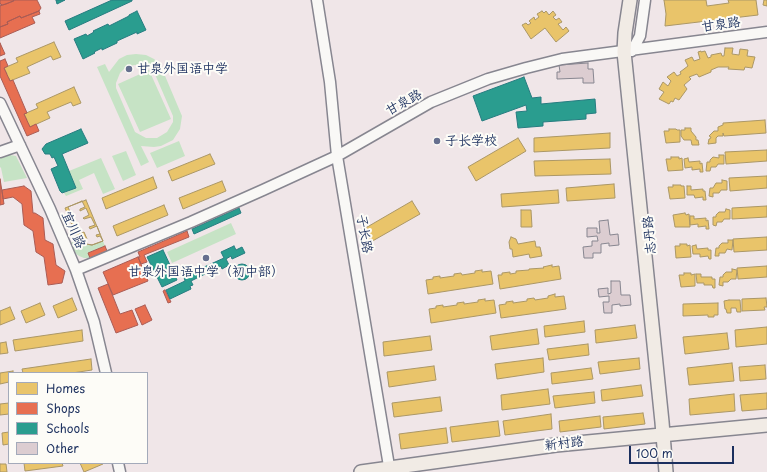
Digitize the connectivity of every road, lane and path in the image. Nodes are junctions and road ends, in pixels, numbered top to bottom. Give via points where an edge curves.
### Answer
1 (317, 0) edge
2 (624, 0) edge
3 (630, 0) edge
4 (638, 0) edge
5 (646, 0) edge
6 (767, 32) edge
7 (628, 51) junction
8 (0, 103) edge
9 (20, 146) junction
10 (0, 152) edge
11 (337, 156) junction
12 (76, 270) junction
13 (106, 372) edge
14 (767, 425) edge
15 (666, 434) junction
16 (390, 470) edge
17 (361, 472) edge
18 (666, 472) edge
19 (673, 472) edge

1 - 11 street, 子长路 via 330,82
2 - 7 street, 志丹路 via 619,33
3 - 7 main road via 624,33
4 - 7 main road
5 - 7 street via 640,36
6 - 7 street, 甘泉路
7 - 11 street, 甘泉路 via 579,56 488,79 431,102
7 - 15 main road, 志丹路
8 - 9 street, 宜川路
9 - 10 street
9 - 12 street, 宜川路
11 - 12 street, 甘泉路 via 191,222
11 - 16 street, 子长路
12 - 13 street, 宜川路 via 94,322
14 - 15 main road, 新村路
15 - 16 main road, 新村路 via 556,445
15 - 18 main road, 志丹路
15 - 19 main road, 志丹路
16 - 17 main road, 新村路

